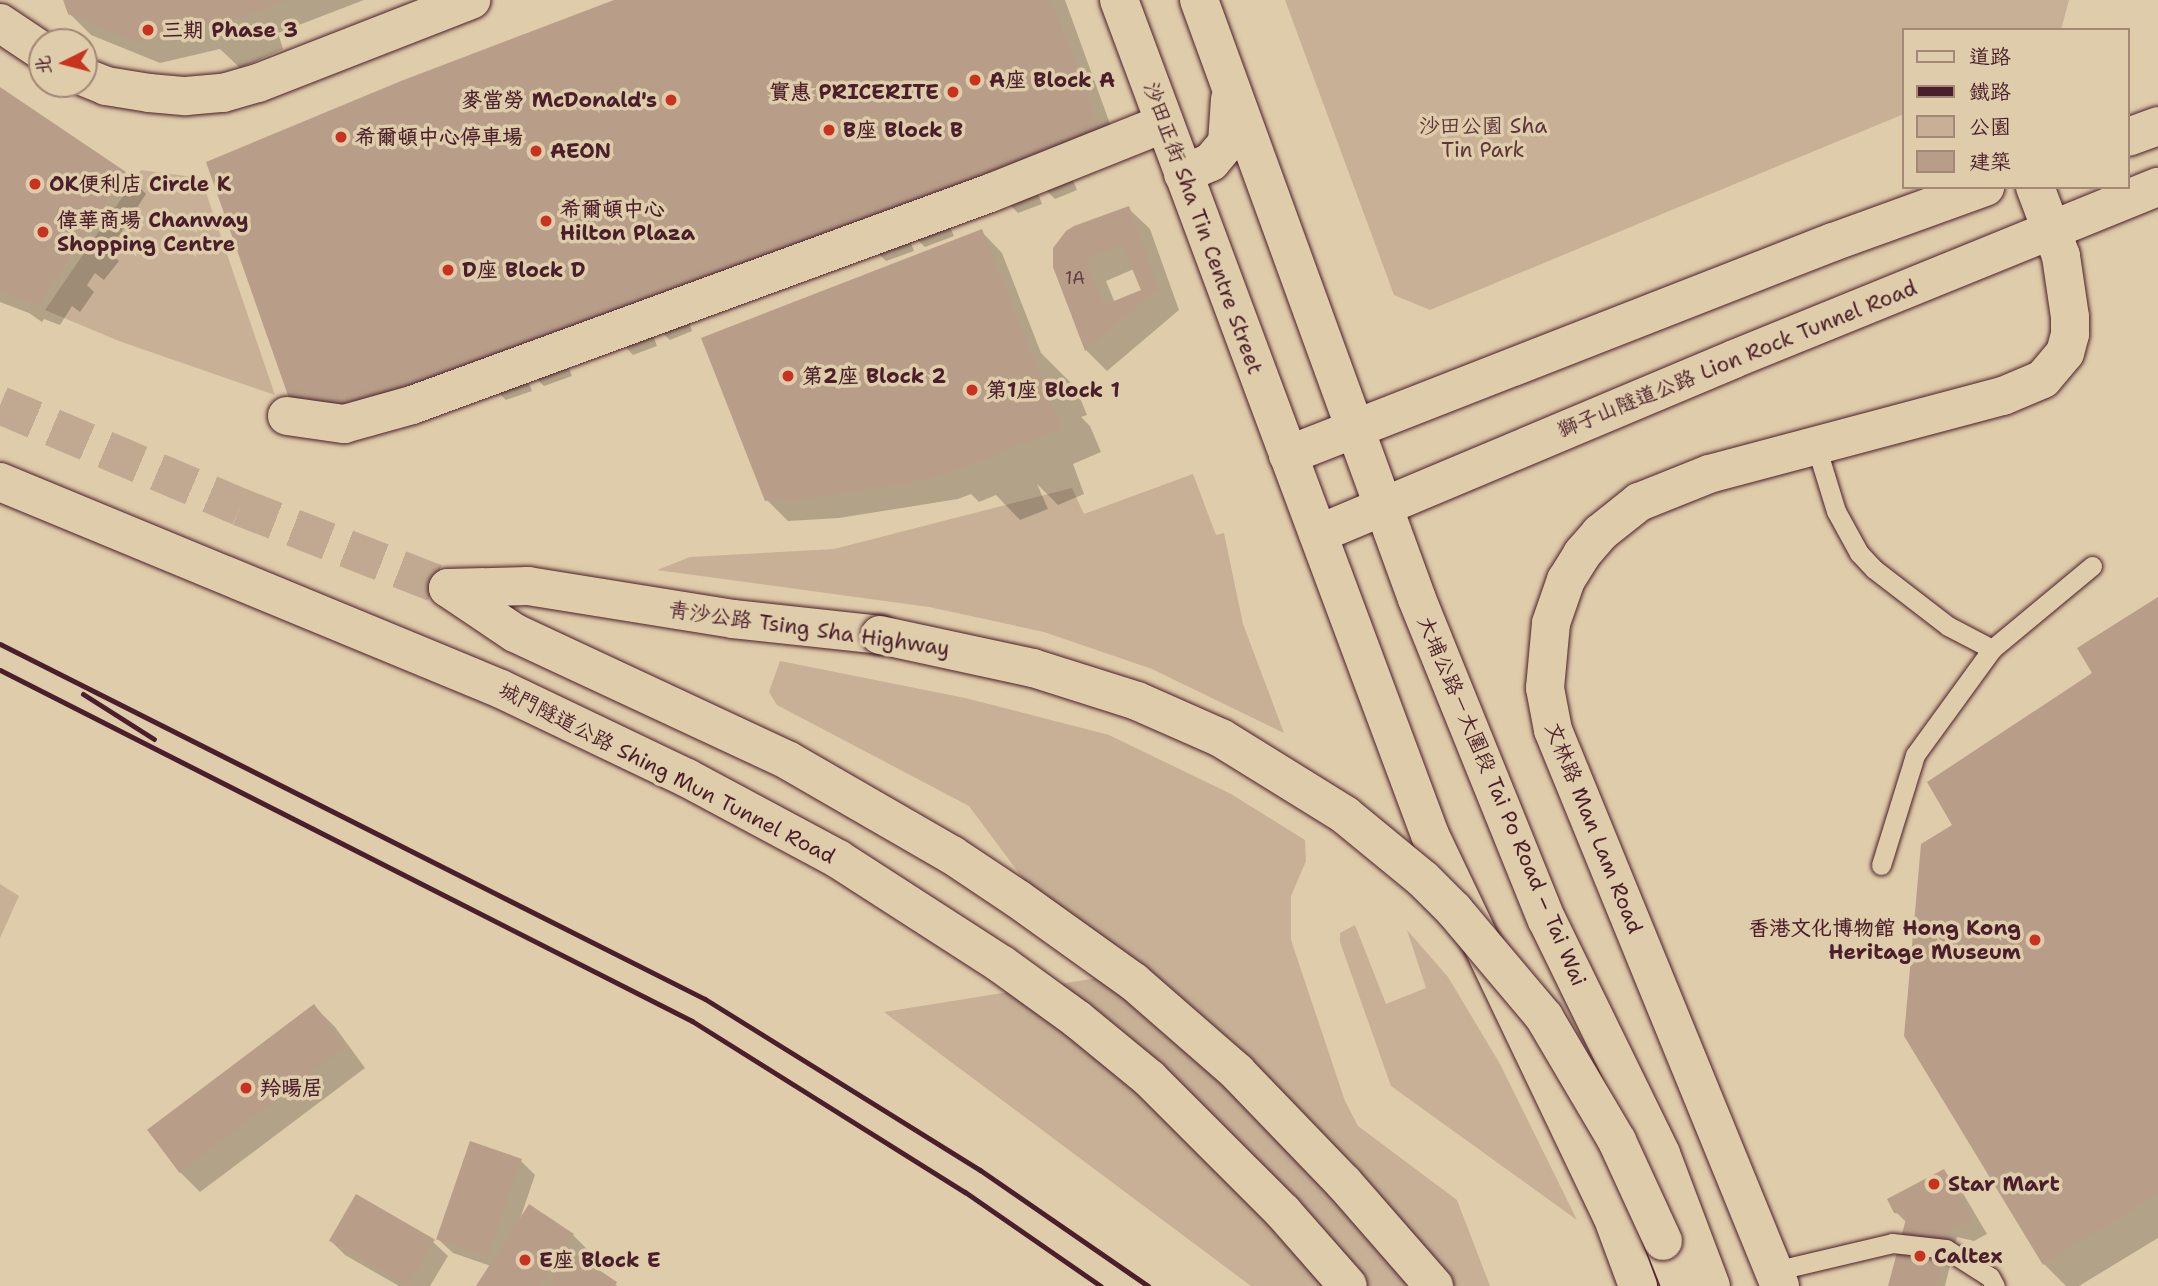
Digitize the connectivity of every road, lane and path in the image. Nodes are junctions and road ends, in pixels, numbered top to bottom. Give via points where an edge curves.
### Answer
1 (471, 0) edge
2 (1119, 0) edge
3 (1199, 0) edge
4 (0, 23) edge
5 (28, 42) edge
6 (98, 83) edge
7 (1230, 89) junction
8 (1165, 123) junction
9 (2158, 126) edge
10 (2130, 136) edge
11 (1183, 174) junction
12 (2158, 187) edge
13 (1979, 189) edge
14 (2036, 189) edge
15 (2052, 230) junction
16 (287, 416) dead end
17 (1353, 428) junction
18 (1816, 446) junction
19 (1288, 455) junction
20 (0, 482) edge
21 (1382, 506) junction
22 (1318, 534) junction
23 (2092, 566) dead end
24 (1992, 649) junction
25 (1881, 865) dead end
26 (1777, 1279) edge
27 (1699, 1280) edge
28 (1348, 1286) edge
29 (1434, 1286) edge
30 (1638, 1286) edge
31 (1995, 1286) edge

1 - 6 main road via 223,93 149,93
2 - 8 main road, 沙田正街 Sha Tin Centre Street
3 - 7 main road
4 - 5 main road
7 - 11 main road via 1227,143 1211,162
7 - 17 main road
8 - 11 main road, 沙田正街 Sha Tin Centre Street
8 - 16 main road via 412,405 344,424
9 - 10 main road
11 - 19 main road, 沙田正街 Sha Tin Centre Street
12 - 15 main road, 獅子山隧道公路 Lion Rock Tunnel Road
13 - 17 main road
14 - 15 main road, 文林路 Man Lam Road
15 - 18 main road, 文林路 Man Lam Road via 2069,293 2070,334 2065,353 2043,379 2003,396
15 - 21 main road, 獅子山隧道公路 Lion Rock Tunnel Road
17 - 19 main road
17 - 21 main road, 大埔公路－大圍段 Tai Po Road – Tai Wai
18 - 24 lane via 1836,511 1859,552 1948,626
18 - 26 main road, 文林路 Man Lam Road via 1670,487 1620,516 1600,533 1566,580 1551,623 1545,667 1553,730
19 - 22 main road
20 - 28 main road, 城門隧道公路 Shing Mun Tunnel Road via 501,689 687,778 838,859 1001,964 1150,1079 1283,1212
21 - 22 main road, 獅子山隧道公路 Lion Rock Tunnel Road
21 - 27 main road, 大埔公路－大圍段 Tai Po Road – Tai Wai via 1547,920 1661,1154
22 - 30 main road via 1430,835 1612,1216
23 - 24 lane
24 - 25 lane via 1915,755
26 - 31 lane via 1892,1243 1946,1249 1990,1277
27 - 29 main road, 青沙公路 Tsing Sha Highway, bridge via 1544,1017 1454,909 1345,816 1221,738 1137,701 1033,668 880,635 733,619 528,586 449,588 515,633 741,737 883,813 1018,899 1186,1024 1297,1133

